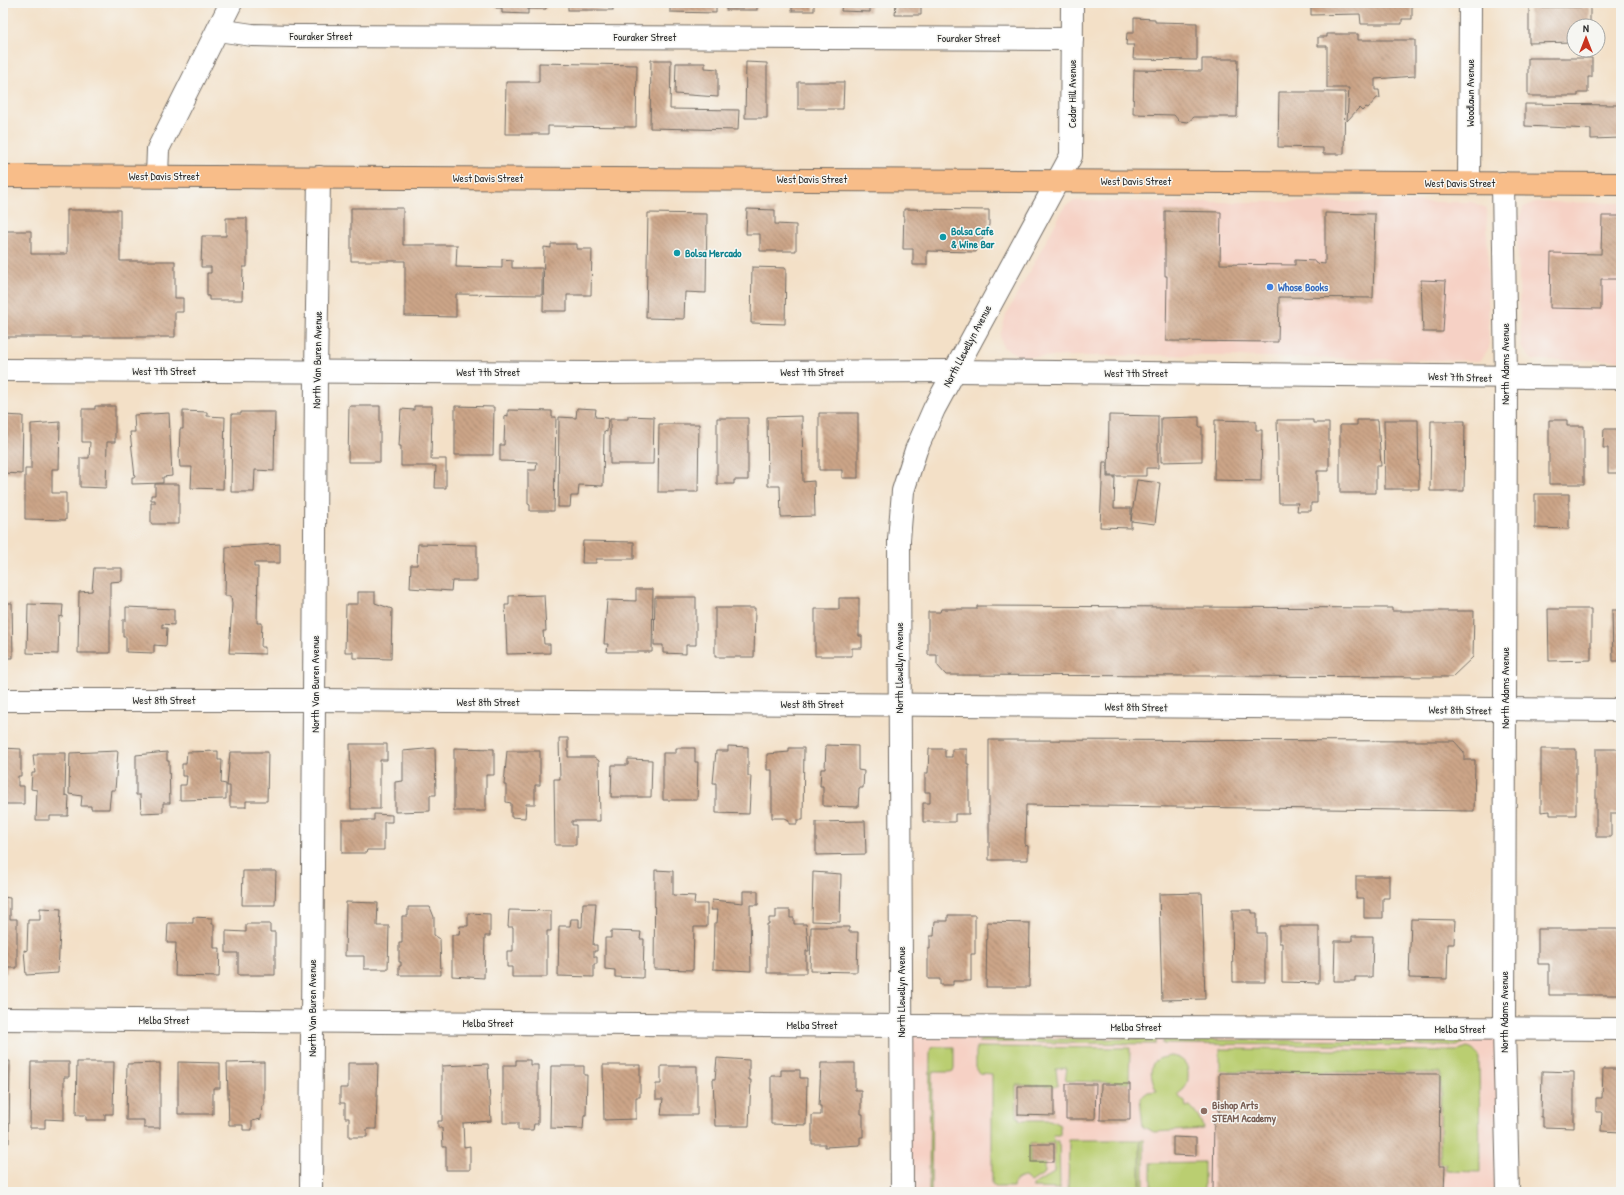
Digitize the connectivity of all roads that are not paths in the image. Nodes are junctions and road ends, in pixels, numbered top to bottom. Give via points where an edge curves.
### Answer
1 (231, 3) edge
2 (1072, 3) edge
3 (1470, 3) edge
4 (218, 30) junction
5 (1072, 39) junction
6 (3, 176) edge
7 (157, 176) junction
8 (319, 177) junction
9 (1058, 181) junction
10 (1469, 184) junction
11 (1503, 184) junction
12 (1621, 184) edge
13 (3, 370) edge
14 (954, 371) junction
15 (316, 372) junction
16 (1506, 378) junction
17 (1621, 378) edge
18 (3, 700) edge
19 (315, 700) junction
20 (899, 705) junction
21 (1505, 710) junction
22 (1621, 710) edge
23 (3, 1019) edge
24 (312, 1021) junction
25 (901, 1026) junction
26 (1504, 1029) junction
27 (1621, 1029) edge
28 (311, 1192) edge
29 (902, 1192) edge
30 (1508, 1192) edge

1 - 4 street
2 - 5 street, Cedar Hill Avenue
3 - 10 street, Woodlawn Avenue
4 - 5 street, Fouraker Street via 252,35 296,36
4 - 7 street via 158,149
5 - 9 street, Cedar Hill Avenue via 1071,156
6 - 7 main road, West Davis Street
7 - 8 main road, West Davis Street
8 - 9 main road, West Davis Street
8 - 15 street, North Van Buren Avenue
9 - 10 main road, West Davis Street
9 - 14 street, North Llewellyn Avenue
10 - 11 main road, West Davis Street
11 - 12 main road, West Davis Street
11 - 16 street, North Adams Avenue
13 - 15 street, West 7th Street
14 - 15 street, West 7th Street
14 - 16 street, West 7th Street via 1374,374
14 - 20 street, North Llewellyn Avenue via 916,450 903,491 899,540
15 - 19 street, North Van Buren Avenue
16 - 17 street, West 7th Street
16 - 21 street, North Adams Avenue
18 - 19 street, West 8th Street
19 - 20 street, West 8th Street
19 - 24 street, North Van Buren Avenue
20 - 21 street, West 8th Street
20 - 25 street, North Llewellyn Avenue
21 - 22 street, West 8th Street
21 - 26 street, North Adams Avenue
23 - 24 street, Melba Street
24 - 25 street, Melba Street
24 - 28 street, North Van Buren Avenue
25 - 26 street, Melba Street
25 - 29 street, North Llewellyn Avenue
26 - 27 street, Melba Street
26 - 30 street, North Adams Avenue

